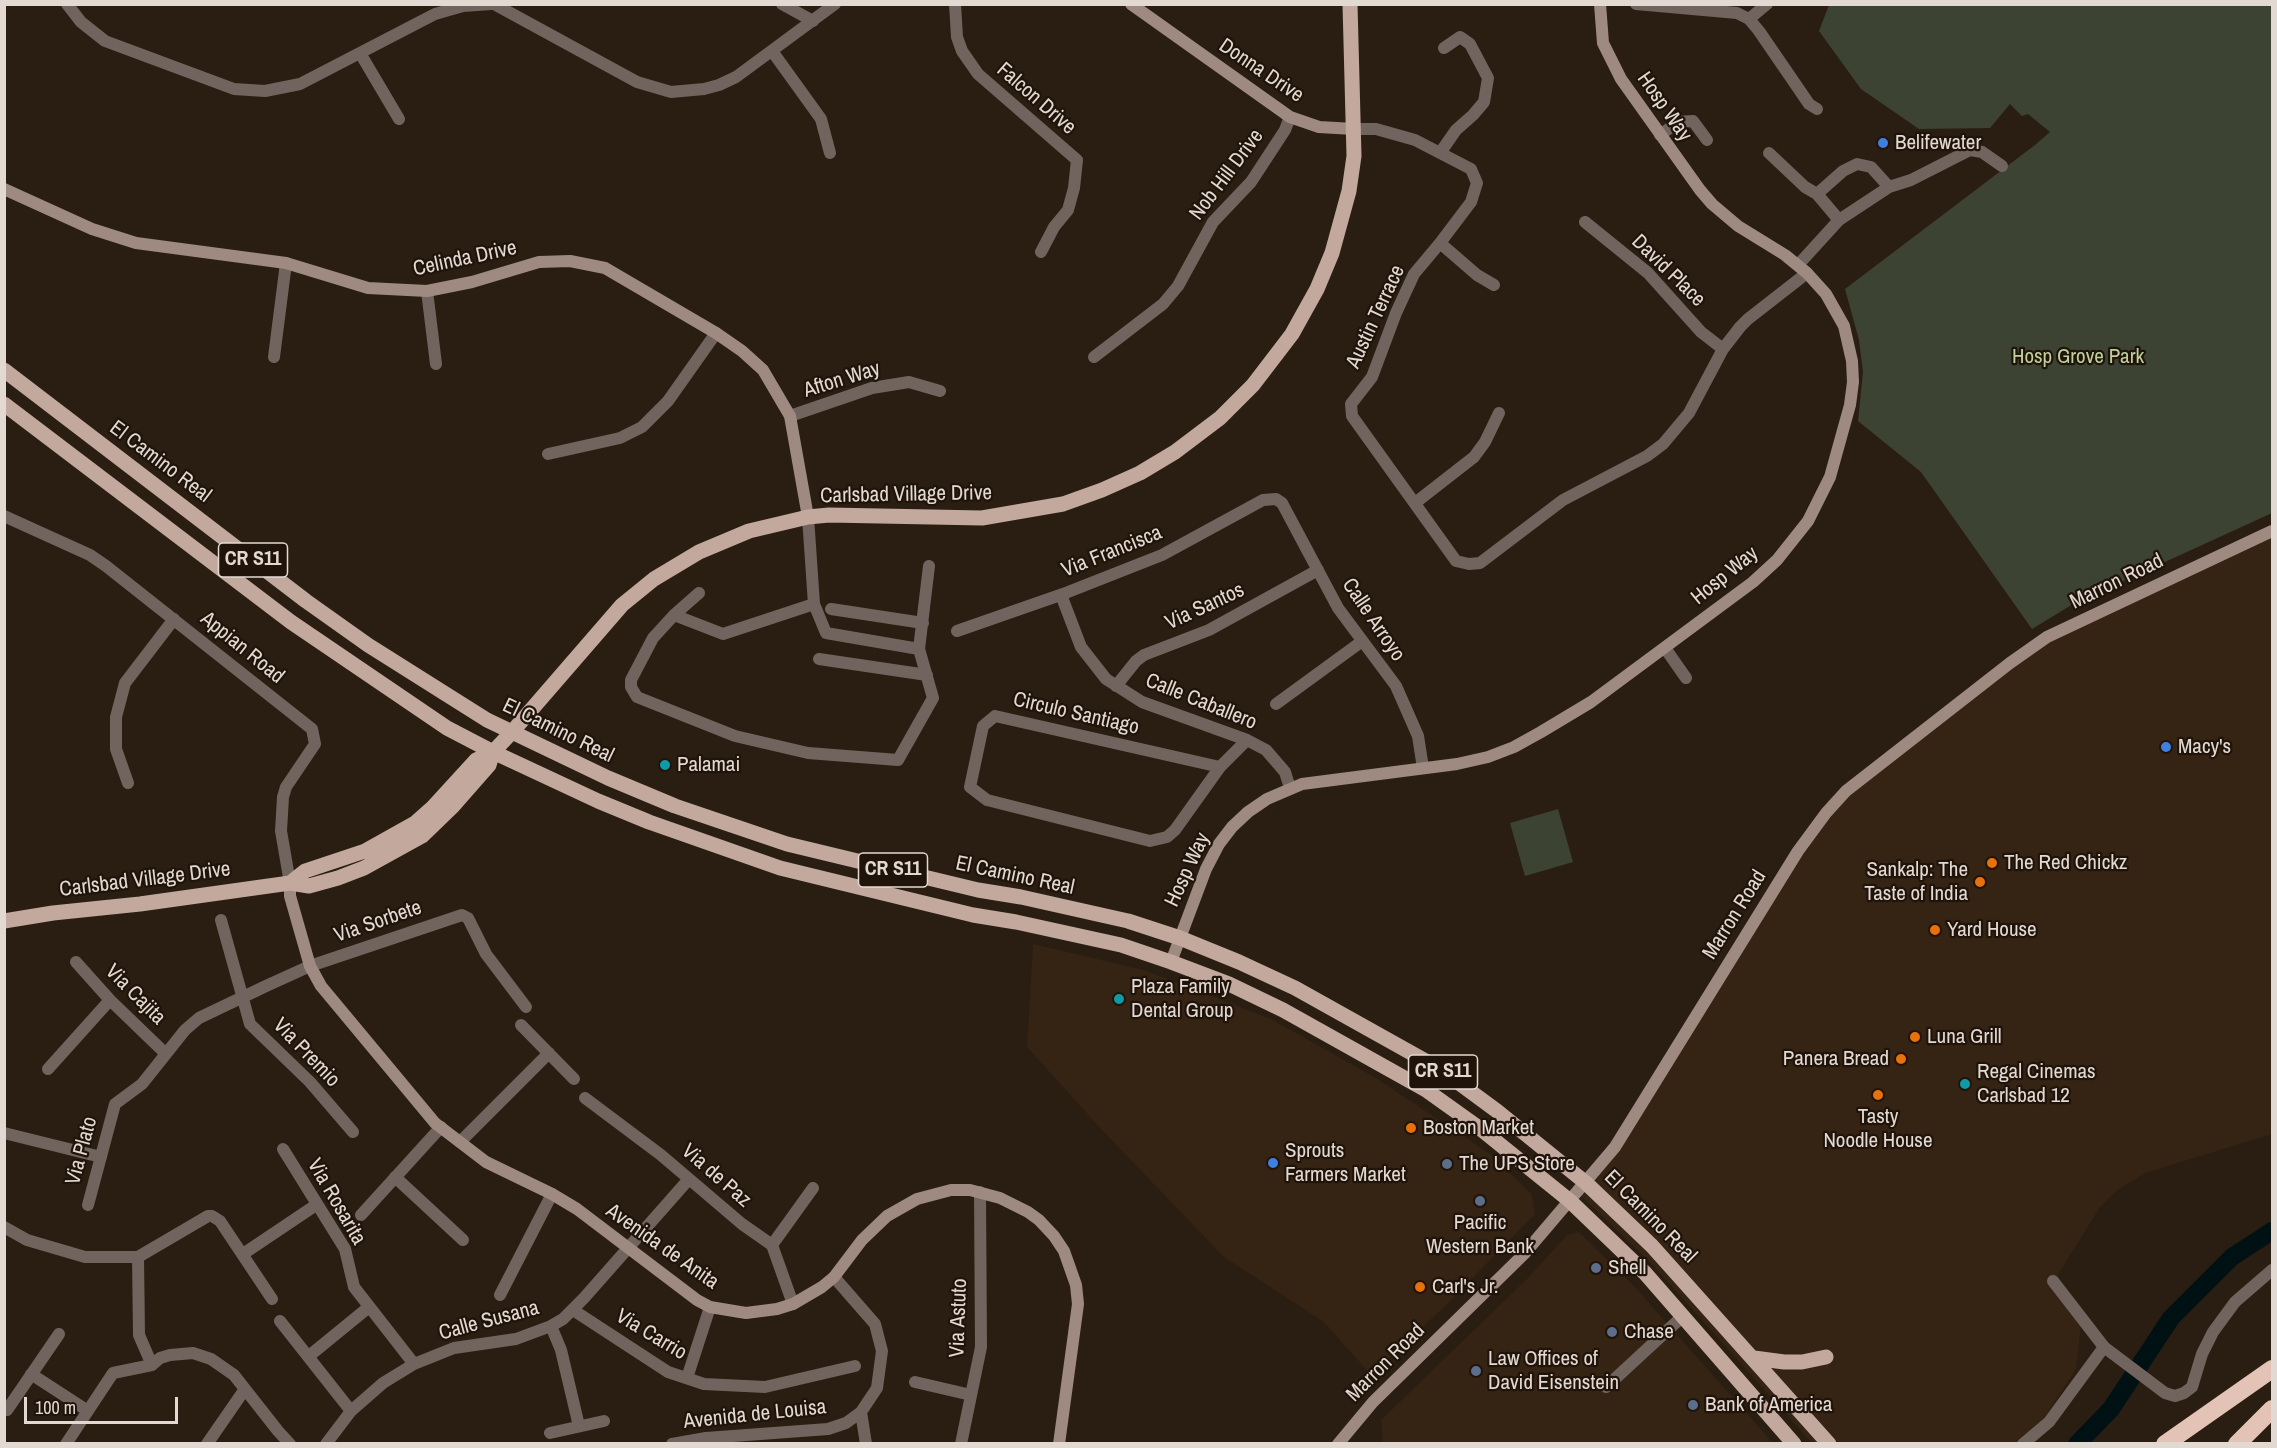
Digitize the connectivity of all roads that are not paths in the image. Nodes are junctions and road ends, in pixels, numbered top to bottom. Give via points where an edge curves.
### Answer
1 (67, 4) edge
2 (492, 4) edge
3 (782, 4) edge
4 (836, 4) edge
5 (955, 4) edge
6 (1131, 4) edge
7 (1350, 4) edge
8 (1600, 4) edge
9 (1636, 4) edge
10 (1767, 4) edge
11 (1749, 19) junction
12 (813, 21) junction
13 (1444, 48) dead end
14 (772, 51) junction
15 (360, 52) junction
16 (1817, 109) dead end
17 (1290, 117) junction
18 (399, 119) dead end
19 (1354, 129) junction
20 (1660, 135) junction
21 (1707, 140) dead end
22 (830, 153) dead end
23 (1440, 153) junction
24 (1769, 153) dead end
25 (2001, 166) dead end
26 (1889, 187) junction
27 (4, 189) edge
28 (1817, 194) junction
29 (1839, 220) junction
30 (1585, 222) dead end
31 (1440, 243) junction
32 (1041, 252) dead end
33 (286, 263) junction
34 (1802, 269) junction
35 (1494, 285) dead end
36 (427, 291) junction
37 (716, 333) junction
38 (1724, 349) junction
39 (274, 357) dead end
40 (1094, 357) dead end
41 (436, 364) dead end
42 (4, 370) edge
43 (940, 391) dead end
44 (4, 404) edge
45 (1499, 413) dead end
46 (790, 417) junction
47 (548, 454) dead end
48 (1276, 499) joint
49 (1416, 503) junction
50 (4, 516) edge
51 (808, 517) junction
52 (2272, 531) edge
53 (929, 566) dead end
54 (1318, 570) junction
55 (699, 594) dead end
56 (1063, 594) junction
57 (814, 604) junction
58 (831, 609) dead end
59 (674, 615) junction
60 (174, 619) junction
61 (923, 623) junction
62 (957, 631) dead end
63 (1361, 642) junction
64 (1665, 648) junction
65 (920, 649) junction
66 (819, 659) dead end
67 (927, 675) junction
68 (1686, 678) dead end
69 (1116, 687) junction
70 (1276, 704) dead end
71 (512, 732) junction
72 (1247, 740) junction
73 (493, 752) junction
74 (1220, 767) junction
75 (1423, 768) junction
76 (128, 783) dead end
77 (1290, 788) junction
78 (290, 882) junction
79 (220, 920) dead end
80 (4, 921) edge
81 (1180, 938) junction
82 (76, 962) dead end
83 (1171, 962) junction
84 (310, 966) junction
85 (243, 996) junction
86 (110, 1000) junction
87 (526, 1007) dead end
88 (521, 1025) dead end
89 (549, 1053) junction
90 (166, 1054) junction
91 (48, 1069) dead end
92 (574, 1079) dead end
93 (585, 1098) dead end
94 (441, 1127) junction
95 (4, 1132) edge
96 (352, 1132) dead end
97 (460, 1142) junction
98 (283, 1149) dead end
99 (101, 1157) junction
100 (395, 1178) junction
101 (689, 1179) junction
102 (1586, 1183) junction
103 (813, 1188) dead end
104 (980, 1192) junction
105 (552, 1194) junction
106 (1570, 1201) junction
107 (88, 1205) dead end
108 (316, 1205) junction
109 (361, 1215) dead end
110 (4, 1227) edge
111 (463, 1240) dead end
112 (772, 1245) junction
113 (628, 1250) junction
114 (243, 1254) junction
115 (138, 1257) junction
116 (2272, 1270) edge
117 (834, 1277) junction
118 (2054, 1281) dead end
119 (500, 1295) dead end
120 (272, 1299) dead end
121 (793, 1304) junction
122 (369, 1307) junction
123 (710, 1307) junction
124 (573, 1310) junction
125 (1683, 1317) junction
126 (280, 1321) dead end
127 (551, 1326) junction
128 (59, 1334) dead end
129 (2104, 1347) junction
130 (309, 1356) junction
131 (1826, 1357) dead end
132 (1754, 1358) junction
133 (414, 1364) junction
134 (152, 1365) junction
135 (855, 1366) dead end
136 (2272, 1369) edge
137 (31, 1374) junction
138 (687, 1378) junction
139 (915, 1382) dead end
140 (1606, 1387) dead end
141 (245, 1389) junction
142 (971, 1395) junction
143 (2272, 1409) edge
144 (7, 1410) dead end
145 (88, 1411) junction
146 (351, 1411) junction
147 (861, 1413) junction
148 (604, 1421) dead end
149 (579, 1426) junction
150 (550, 1433) dead end
151 (754, 1438) edge
152 (66, 1443) edge
153 (207, 1443) edge
154 (290, 1443) edge
155 (326, 1443) edge
156 (672, 1443) edge
157 (866, 1443) edge
158 (962, 1443) edge
159 (1059, 1443) edge
160 (1338, 1443) edge
161 (1794, 1443) edge
162 (1829, 1443) edge
163 (2023, 1443) edge
164 (2165, 1443) edge
165 (2237, 1443) edge

1 - 15 street via 81,22 105,41 234,89 265,91 300,84
2 - 14 street via 637,82 671,92 719,85
2 - 15 street via 463,6 435,14
3 - 12 street
4 - 12 street
5 - 32 street, Falcon Drive via 957,37 978,74 1077,160 1068,210
6 - 17 street, Donna Drive
7 - 19 main road, Carlsbad Village Drive
8 - 20 street, Hosp Way via 1603,43 1609,57
9 - 11 street via 1737,13
10 - 11 street
11 - 16 street via 1809,104
12 - 14 street
13 - 23 street via 1460,37 1470,44 1488,78 1484,102
14 - 22 street via 821,118
15 - 18 street
17 - 19 street, Donna Drive via 1319,127
17 - 40 street, Nob Hill Drive via 1251,182 1213,222 1178,286 1163,304
19 - 23 street, Donna Drive via 1376,129 1415,140
19 - 51 main road, Carlsbad Village Drive via 1352,174 1344,211 1332,253 1313,296 1273,362 1237,402 1193,440 1121,482 1044,508 964,518
20 - 21 street via 1678,122 1693,121
20 - 34 street, Hosp Way via 1712,204
23 - 31 street, Donna Drive via 1471,169 1477,183 1471,202
24 - 28 street via 1804,187
25 - 26 street via 1983,152 1970,150
26 - 28 street via 1871,167 1857,164
26 - 29 street
27 - 33 street, Celinda Drive via 92,229 136,243
28 - 29 street
29 - 34 street
30 - 38 street, David Place via 1648,273 1701,332
31 - 35 street
31 - 49 street, Austin Terrace via 1414,274 1372,377 1351,404 1352,416
33 - 36 street, Celinda Drive via 368,288
33 - 39 street
34 - 38 street via 1748,319
34 - 64 street, Hosp Way via 1826,294 1844,326 1852,361 1850,405 1830,477 1808,521 1777,560
36 - 37 street, Celinda Drive via 539,262 570,261 605,268
36 - 41 street
37 - 46 street, Celinda Drive via 763,370
37 - 47 street via 668,401 642,427 620,438
38 - 49 street, Austin Terrace via 1689,413 1663,444 1563,500 1480,563 1456,561
42 - 71 main road, El Camino Real / CR S11 via 306,601 368,645
43 - 46 street, Afton Way via 909,382 872,388
44 - 73 main road, El Camino Real / CR S11 via 291,622 447,728
45 - 49 street via 1474,458
46 - 51 street, Celinda Drive
48 - 54 street, Calle Arroyo via 1282,503
48 - 56 street, Via Francisca via 1263,500 1162,555
50 - 60 street, Appian Road via 90,555
51 - 57 street
51 - 71 main road, Carlsbad Village Drive via 726,539 673,565 622,605
52 - 102 street, Marron Road via 2047,638 1846,791 1798,851 1615,1147
53 - 61 street
54 - 63 street, Calle Arroyo
54 - 69 street, Via Santos via 1209,630 1144,655
55 - 59 street
56 - 62 street, Via Francisca
56 - 69 street, Calle Caballero via 1081,647
57 - 59 street via 723,634
57 - 65 street via 826,633
58 - 61 street
59 - 67 street via 653,638 631,687 637,697 735,736 808,753 898,760 933,698
60 - 76 street via 125,683 116,717 116,749
60 - 78 street, Appian Road via 307,724 314,734 315,744 283,797 281,831
61 - 65 street
63 - 70 street
63 - 75 street, Calle Arroyo via 1396,686 1418,736
64 - 68 street
64 - 75 street, Hosp Way via 1591,702 1514,747 1477,759
65 - 67 street
66 - 67 street
69 - 72 street, Calle Caballero via 1142,702
71 - 73 main road, Carlsbad Village Drive
71 - 81 main road, El Camino Real / CR S11 via 675,806 787,844 1128,921
72 - 74 street
72 - 77 street, Calle Caballero via 1266,750 1285,772
73 - 78 main road, Carlsbad Village Drive via 489,765 422,836 338,878 309,886
73 - 83 main road, El Camino Real / CR S11 via 649,822 780,868 973,915 1121,945
74 - 74 street, Circulo Santiago via 995,716 983,726 970,787 987,800 1150,841 1167,837 1175,830
75 - 77 street, Hosp Way
77 - 81 street, Hosp Way via 1248,812 1219,844
78 - 80 main road, Carlsbad Village Drive
78 - 84 street, Avenida de Anita via 290,896
79 - 85 street, Via Premio
81 - 83 street, Hosp Way
81 - 102 main road, El Camino Real / CR S11 via 1295,988 1440,1069
82 - 86 street, Via Cajita
83 - 106 main road, El Camino Real / CR S11 via 1283,1010 1426,1090
84 - 85 street, Via Sorbete
84 - 87 street, Via Sorbete via 459,915 468,918 486,954
84 - 94 street, Avenida de Anita via 321,986
85 - 90 street, Via Plato via 199,1018
85 - 96 street, Via Premio via 250,1024 310,1082
86 - 90 street, Via Cajita
86 - 91 street
88 - 89 street
89 - 92 street
89 - 97 street
90 - 99 street, Via Plato via 142,1084 115,1104
93 - 101 street, Via de Paz
94 - 97 street, Avenida de Anita
94 - 100 street
95 - 99 street
97 - 105 street, Avenida de Anita via 486,1162
98 - 108 street, Via Rosarita
99 - 107 street, Via Plato
100 - 109 street
100 - 111 street
101 - 112 street, Via de Paz
101 - 113 street, Calle Susana
102 - 106 street, Marron Road
102 - 132 main road, El Camino Real / CR S11 via 1652,1246
103 - 112 street
104 - 117 street, Avenida de Anita via 939,1192 886,1215
104 - 142 street, Via Astuto via 981,1347
104 - 159 street, Avenida de Anita via 1000,1198 1039,1220 1054,1236 1070,1265 1078,1304
105 - 113 street, Avenida de Anita
105 - 119 street
106 - 125 main road, El Camino Real / CR S11 via 1645,1273
106 - 160 street, Marron Road via 1502,1277 1373,1402
108 - 114 street
108 - 122 street, Via Rosarita via 345,1249 354,1287
110 - 115 street via 27,1240 85,1257
112 - 121 street
113 - 123 street, Avenida de Anita
113 - 124 street, Calle Susana
114 - 115 street via 220,1221 208,1216
114 - 120 street
115 - 134 street via 139,1335
116 - 129 street via 2235,1302 2213,1332 2192,1387 2175,1395 2165,1393
117 - 121 street, Avenida de Anita
117 - 147 street via 874,1323 882,1352 876,1389
118 - 129 street
121 - 123 street, Avenida de Anita via 746,1313
122 - 130 street
122 - 133 street, Via Rosarita
123 - 138 street
124 - 127 street, Calle Susana
124 - 138 street, Via Carrio via 668,1372
125 - 140 street
125 - 161 main road, El Camino Real / CR S11
126 - 130 street
127 - 133 street, Calle Susana via 516,1339 454,1348
127 - 149 street via 561,1350
128 - 137 street
129 - 163 street via 2049,1422
130 - 146 street
131 - 132 main road via 1793,1362
132 - 162 main road, El Camino Real / CR S11
133 - 146 street, Calle Susana via 383,1383
134 - 141 street via 170,1355 193,1353 211,1359 234,1375
134 - 145 street via 113,1373
135 - 138 street, Via Carrio via 765,1387 704,1384
136 - 164 highway
137 - 144 street
137 - 145 street
139 - 142 street
141 - 153 street
141 - 154 street
142 - 158 street, Via Astuto
143 - 165 highway
145 - 152 street
146 - 155 street, Calle Susana
147 - 151 street, Avenida de Louisa via 828,1429
147 - 157 street
148 - 149 street
149 - 150 street
151 - 156 street, Avenida de Louisa

